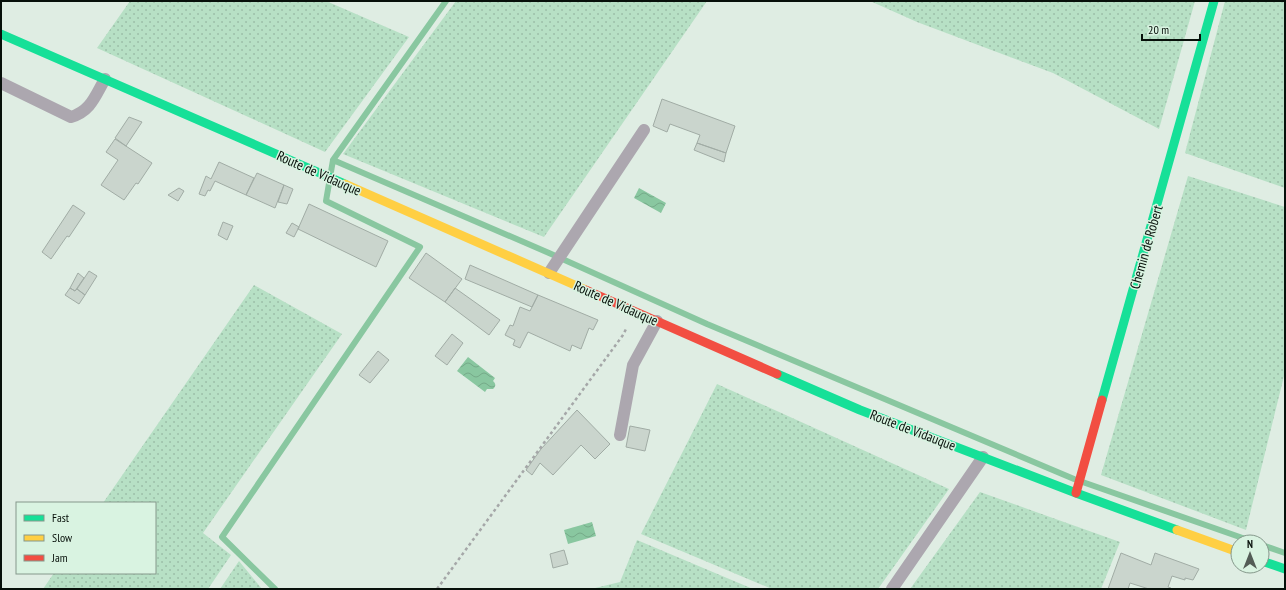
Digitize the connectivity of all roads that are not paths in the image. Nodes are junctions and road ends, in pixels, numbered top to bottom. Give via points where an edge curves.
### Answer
1 (1214, 1) edge
2 (1, 34) edge
3 (105, 79) junction
4 (1, 83) edge
5 (644, 130) dead end
6 (549, 273) junction
7 (656, 321) junction
8 (620, 435) dead end
9 (983, 457) junction
10 (1076, 493) junction
11 (1230, 549) edge
12 (1270, 564) edge
13 (1285, 569) edge
14 (892, 589) edge

1 - 10 street, Chemin de Robert
2 - 3 street, Route de Vidauque
3 - 4 lane via 89,107 71,117
3 - 6 street, Route de Vidauque
5 - 6 lane
6 - 7 street, Route de Vidauque
7 - 8 lane via 633,365
7 - 9 street, Route de Vidauque via 860,410
9 - 10 street, Route de Vidauque
9 - 14 lane
10 - 11 street, Route de Vidauque
12 - 13 street

